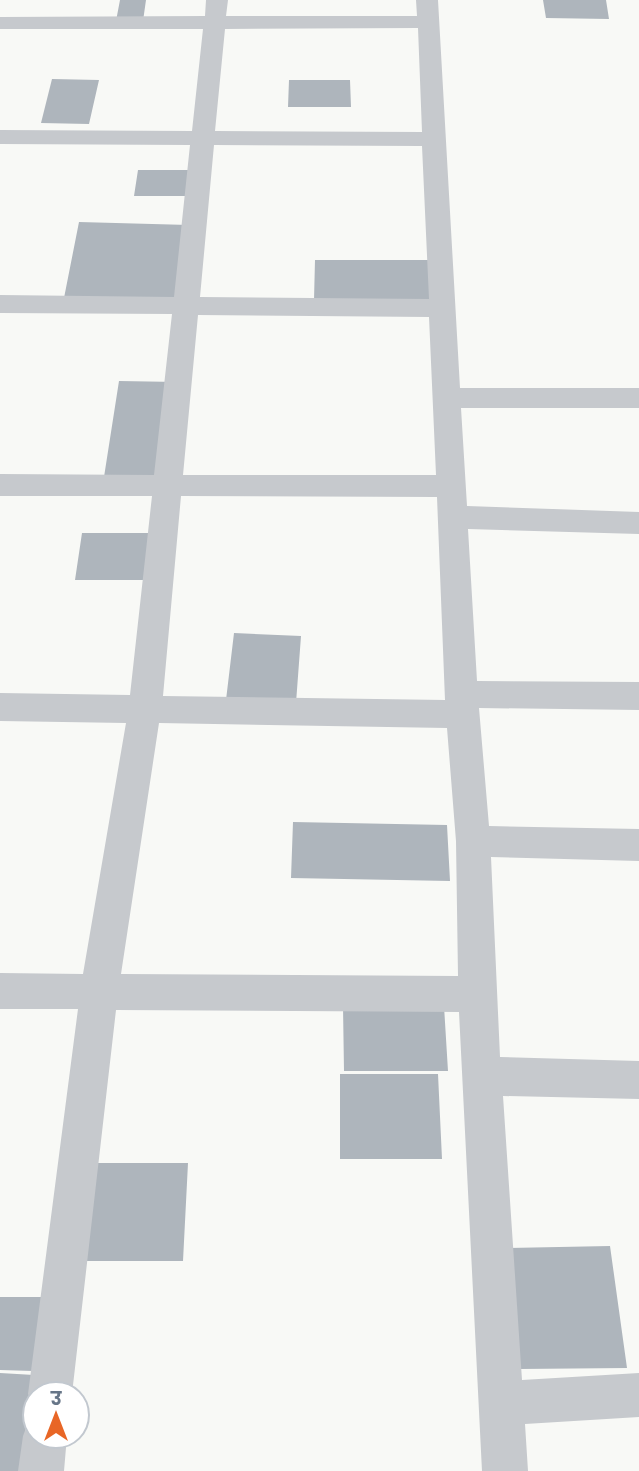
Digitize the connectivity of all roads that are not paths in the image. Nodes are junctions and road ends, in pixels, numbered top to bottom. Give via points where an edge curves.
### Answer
1 (215, 11) edge
2 (427, 11) edge
3 (0, 23) edge
4 (0, 136) edge
5 (202, 137) junction
6 (433, 139) junction
7 (0, 304) edge
8 (186, 306) junction
9 (442, 308) junction
10 (446, 398) junction
11 (639, 398) edge
12 (0, 485) edge
13 (169, 485) junction
14 (452, 501) junction
15 (639, 523) edge
16 (639, 696) edge
17 (462, 704) junction
18 (0, 707) edge
19 (145, 708) junction
20 (473, 841) junction
21 (639, 845) edge
22 (0, 991) edge
23 (99, 992) junction
24 (477, 994) junction
25 (482, 1076) junction
26 (639, 1080) edge
27 (52, 1380) edge
28 (639, 1395) edge
29 (502, 1403) junction
30 (43, 1450) edge
31 (41, 1471) edge
32 (505, 1471) edge

1 - 2 street
1 - 3 street
1 - 5 street
2 - 6 street
4 - 5 street
5 - 6 street
5 - 8 street
6 - 9 street
7 - 8 street
8 - 9 street
8 - 13 street
9 - 10 street
10 - 11 street
10 - 14 street
12 - 13 street
13 - 14 street
13 - 19 street
14 - 15 street
14 - 17 street
16 - 17 street
17 - 19 street
17 - 20 street
18 - 19 street
19 - 23 street
20 - 21 street
20 - 24 street
22 - 23 street
23 - 24 street
23 - 27 street
24 - 25 street
25 - 26 street
25 - 29 street
28 - 29 street
29 - 32 street
30 - 31 street

